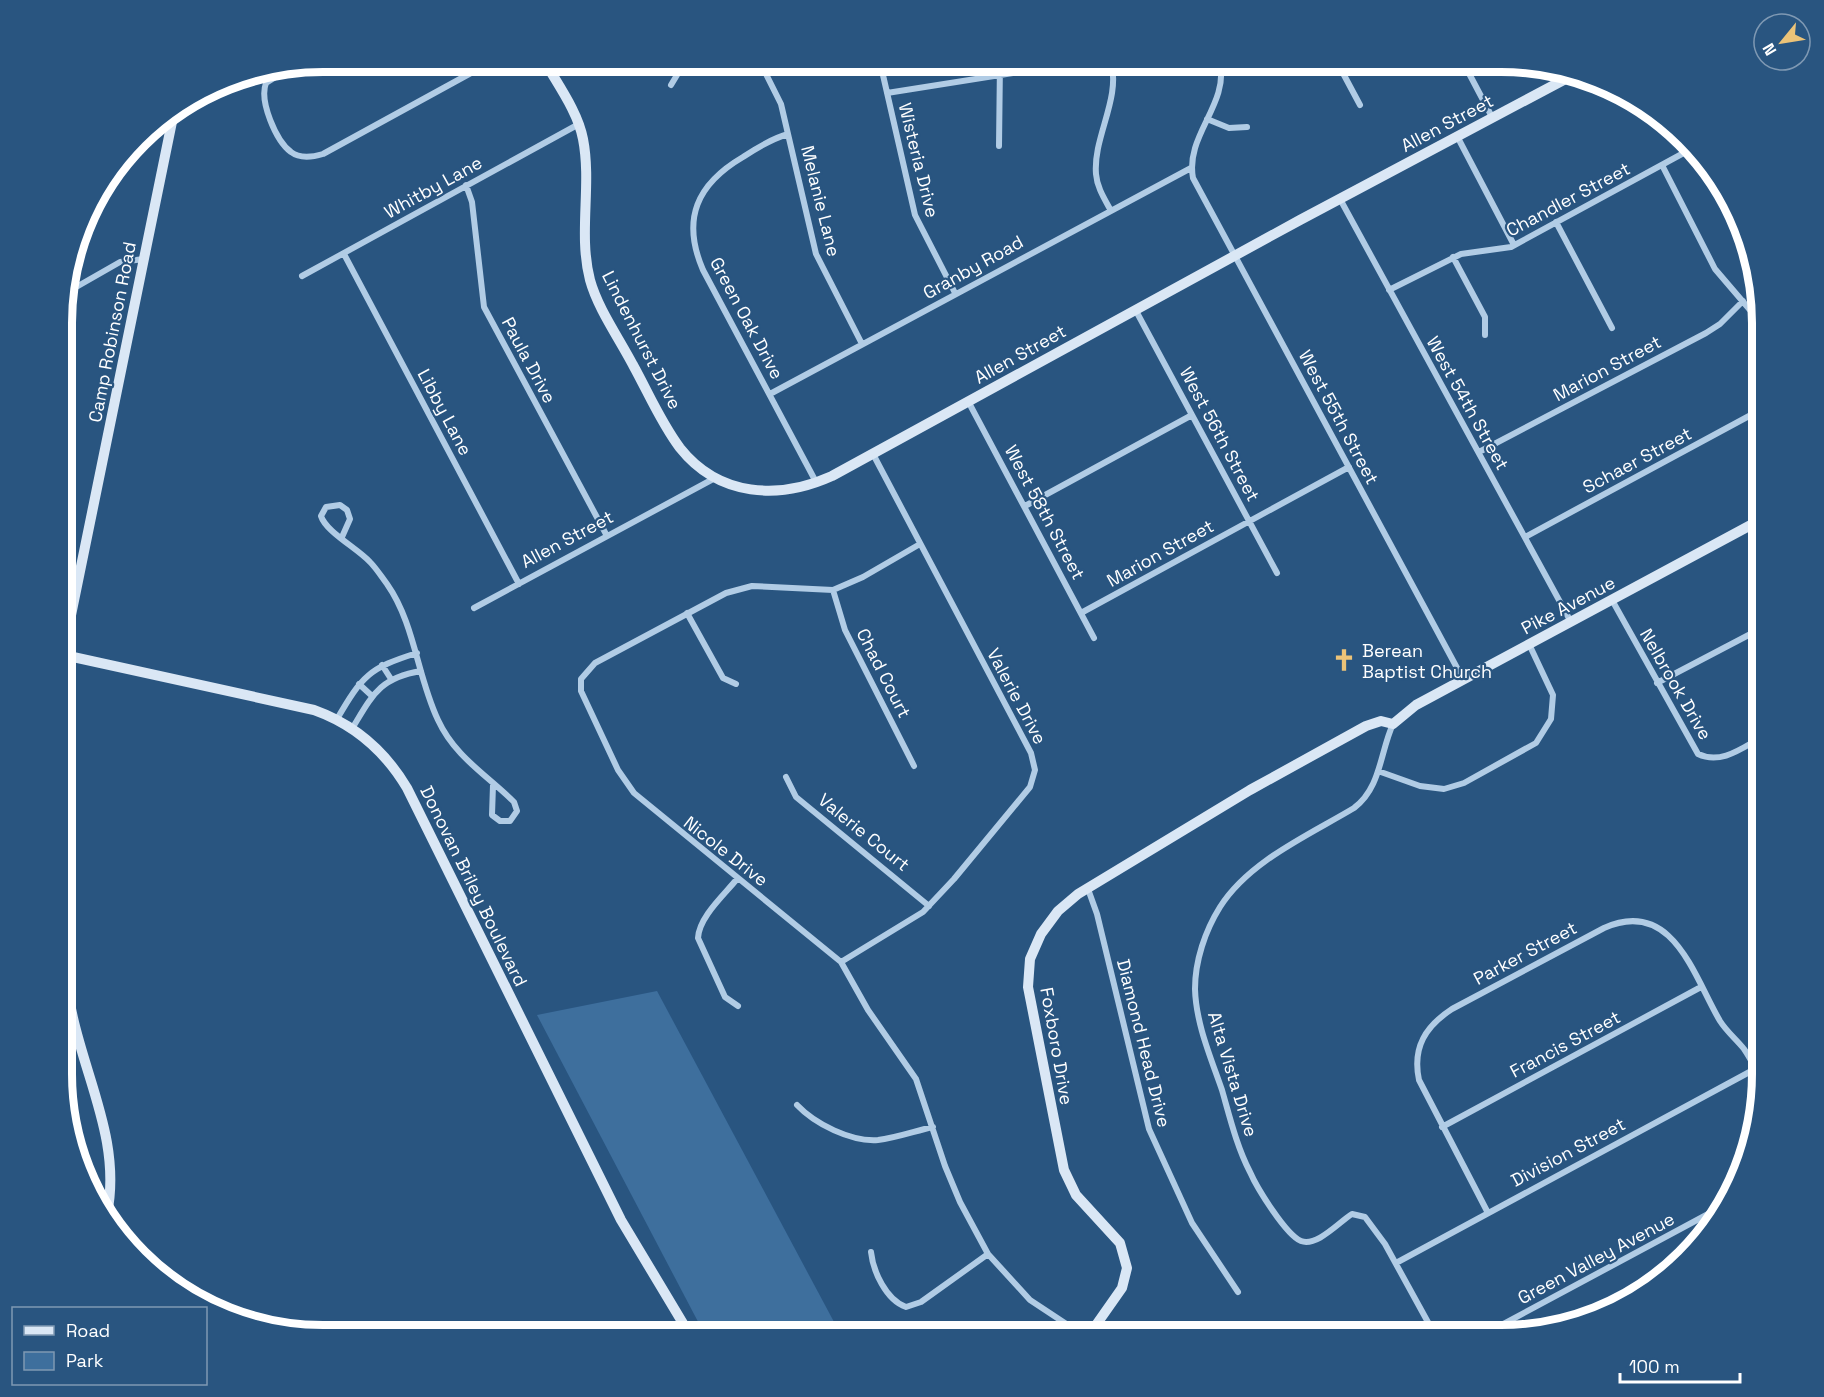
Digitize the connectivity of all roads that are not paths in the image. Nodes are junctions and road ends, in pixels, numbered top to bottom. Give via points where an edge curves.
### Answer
1 (473, 72) edge
2 (550, 72) edge
3 (679, 72) edge
4 (765, 72) edge
5 (882, 72) edge
6 (1000, 72) edge
7 (1024, 72) edge
8 (1113, 72) edge
9 (1220, 72) edge
10 (1342, 72) edge
11 (1468, 72) edge
12 (1000, 76) junction
13 (276, 77) edge
14 (1563, 80) edge
15 (671, 85) dead end
16 (887, 93) junction
17 (1360, 105) dead end
18 (1492, 117) junction
19 (1207, 119) junction
20 (172, 123) edge
21 (579, 124) junction
22 (1246, 127) dead end
23 (788, 134) junction
24 (1457, 136) junction
25 (999, 146) dead end
26 (1685, 152) edge
27 (1662, 165) junction
28 (1191, 168) junction
29 (466, 185) junction
30 (1340, 199) junction
31 (1110, 209) junction
32 (1556, 222) junction
33 (1514, 245) junction
34 (344, 254) junction
35 (1234, 256) junction
36 (1454, 257) junction
37 (144, 259) junction
38 (302, 276) dead end
39 (74, 288) edge
40 (1389, 290) junction
41 (955, 293) junction
42 (1743, 301) junction
43 (1135, 309) junction
44 (1751, 311) edge
45 (1612, 328) dead end
46 (1485, 335) dead end
47 (862, 344) junction
48 (770, 394) junction
49 (968, 401) junction
50 (1752, 414) edge
51 (1192, 415) junction
52 (1479, 452) junction
53 (873, 454) junction
54 (1349, 467) junction
55 (716, 478) junction
56 (816, 483) junction
57 (1025, 506) junction
58 (1250, 521) junction
59 (1752, 524) edge
60 (607, 536) junction
61 (342, 537) junction
62 (1525, 537) junction
63 (920, 544) junction
64 (1277, 573) dead end
65 (519, 584) junction
66 (833, 591) junction
67 (1611, 600) junction
68 (474, 608) dead end
69 (687, 613) junction
70 (1081, 613) junction
71 (72, 619) edge
72 (1571, 622) junction
73 (1752, 633) edge
74 (1095, 638) dead end
75 (1529, 645) junction
76 (417, 653) junction
77 (72, 661) edge
78 (382, 665) junction
79 (421, 671) junction
80 (391, 679) junction
81 (1463, 680) junction
82 (1657, 683) junction
83 (359, 684) junction
84 (736, 684) dead end
85 (372, 696) junction
86 (337, 718) junction
87 (1394, 724) junction
88 (352, 727) junction
89 (1752, 742) edge
90 (914, 766) dead end
91 (1378, 771) junction
92 (786, 777) dead end
93 (493, 785) junction
94 (737, 879) junction
95 (1088, 889) junction
96 (929, 906) junction
97 (841, 962) junction
98 (1701, 987) junction
99 (738, 1006) dead end
100 (72, 1011) edge
101 (1752, 1064) edge
102 (1752, 1071) edge
103 (797, 1105) dead end
104 (933, 1127) junction
105 (1442, 1127) junction
106 (109, 1205) edge
107 (1488, 1213) junction
108 (1711, 1213) edge
109 (871, 1252) dead end
110 (988, 1254) junction
111 (1396, 1263) junction
112 (1238, 1292) dead end
113 (684, 1325) edge
114 (1068, 1325) edge
115 (1096, 1325) edge
116 (1430, 1325) edge
117 (1502, 1325) edge

1 - 13 street via 323,153 308,157 291,153 263,102 266,83
2 - 21 street, Lindenhurst Drive
3 - 15 street
4 - 23 street, Melanie Lane via 778,96
5 - 16 street, Wisteria Drive
6 - 12 street
7 - 12 street
8 - 31 street via 1096,167 1100,189
9 - 19 street via 1221,87
10 - 17 street
11 - 18 street
12 - 16 street
12 - 25 street
14 - 18 street, Allen Street
16 - 41 street, Wisteria Drive via 915,214
18 - 24 street, Allen Street
19 - 22 street via 1229,128
19 - 28 street via 1194,145
20 - 37 street, Camp Robinson Road
21 - 29 street, Whitby Lane
21 - 55 street, Lindenhurst Drive via 584,142 587,261 593,288 675,441 692,461
23 - 47 street, Melanie Lane via 816,254
23 - 48 street, Green Oak Drive via 769,141 718,173 699,199 693,232 703,270
24 - 30 street, Allen Street
24 - 33 street
26 - 27 street, Chandler Street
27 - 32 street, Chandler Street
27 - 42 street via 1715,268
28 - 31 street, Granby Road
28 - 35 street, West 55th Street
29 - 34 street, Whitby Lane
29 - 60 street, Paula Drive via 472,202 484,307
30 - 35 street, Allen Street
30 - 40 street, West 54th Street
31 - 41 street, Granby Road
32 - 33 street, Chandler Street
32 - 45 street
33 - 36 street, Chandler Street
34 - 38 street, Whitby Lane
34 - 65 street, Libby Lane
35 - 43 street, Allen Street
35 - 54 street, West 55th Street
36 - 40 street, Chandler Street
36 - 46 street via 1485,317
37 - 39 street via 120,262
37 - 71 street, Camp Robinson Road
40 - 52 street, West 54th Street
41 - 47 street, Granby Road
42 - 44 street
42 - 52 street, Marion Street via 1706,333
43 - 49 street, Allen Street
43 - 51 street, West 56th Street
47 - 48 street, Granby Road
48 - 56 street, Green Oak Drive
49 - 53 street, Allen Street
49 - 57 street, West 58th Street
50 - 62 street, Schaer Street
51 - 57 street
51 - 58 street, West 56th Street
52 - 62 street, West 54th Street
53 - 56 street, Allen Street
53 - 63 street, Valerie Drive
54 - 58 street, Marion Street
54 - 81 street, West 55th Street
55 - 56 street, Allen Street via 771,492
55 - 60 street, Allen Street
57 - 70 street, West 58th Street
58 - 64 street, West 56th Street
58 - 70 street, Marion Street
59 - 67 street, Pike Avenue
60 - 65 street, Allen Street
61 - 61 street via 350,519 347,510 340,505 326,507 322,511 323,521 333,534
61 - 76 street via 370,562 388,586
62 - 72 street, West 54th Street
63 - 66 street, Nicole Drive
63 - 96 street, Valerie Drive via 1035,768 1030,787
65 - 68 street, Allen Street
66 - 69 street, Nicole Drive via 752,586 726,592
66 - 90 street, Chad Court via 845,630
67 - 72 street, Pike Avenue
67 - 82 street, Nelbrook Drive
69 - 84 street via 723,678
69 - 94 street, Nicole Drive via 595,663 581,679 581,692 618,770 634,793
70 - 74 street, West 58th Street
72 - 75 street, Pike Avenue
73 - 82 street
75 - 81 street, Pike Avenue
75 - 91 street via 1554,695 1551,719 1536,743 1464,783 1444,789 1420,786
76 - 78 street
76 - 79 street
77 - 86 street, Donovan Briley Boulevard via 288,702
78 - 80 street
78 - 83 street
79 - 80 street
79 - 93 street via 431,705 447,736 465,760
80 - 85 street
81 - 87 street, Pike Avenue via 1416,705
82 - 89 street, Nelbrook Drive via 1698,754 1710,759 1724,757
83 - 85 street
83 - 86 street
85 - 88 street
86 - 88 street, Donovan Briley Boulevard
87 - 91 street, Alta Vista Drive
87 - 95 street, Foxboro Drive via 1374,723 1347,736
88 - 113 street, Donovan Briley Boulevard via 389,760 408,788 621,1220
91 - 111 street, Alta Vista Drive via 1358,806 1273,857 1229,894 1208,930 1196,977 1196,1000 1244,1160 1294,1237 1305,1242 1315,1240 1355,1213 1368,1220
92 - 96 street, Valerie Court via 796,797
93 - 93 street via 492,815 496,820 510,821 517,811 514,801
94 - 97 street, Nicole Drive
94 - 99 street via 707,917 698,938 725,997
95 - 112 street, Diamond Head Drive via 1149,1129 1192,1223
95 - 115 street, Foxboro Drive via 1058,911 1041,934 1030,959 1028,987 1064,1170 1076,1195 1120,1243 1127,1268 1122,1288
96 - 97 street, Valerie Drive
97 - 104 street, Nicole Drive via 868,1010 916,1079
98 - 101 street via 1725,1029
98 - 105 street, Francis Street
98 - 105 street, Parker Street via 1681,949 1668,934 1640,921 1623,921 1604,928 1437,1019 1425,1033 1417,1054 1419,1080
100 - 106 street via 110,1152
102 - 107 street, Division Street
103 - 104 street via 824,1125 865,1139
104 - 110 street, Nicole Drive via 960,1202
105 - 107 street
107 - 111 street, Division Street
108 - 117 street, Green Valley Avenue
109 - 110 street via 874,1269 889,1293 906,1307 921,1302
110 - 114 street, Nicole Drive via 1013,1285
111 - 116 street

